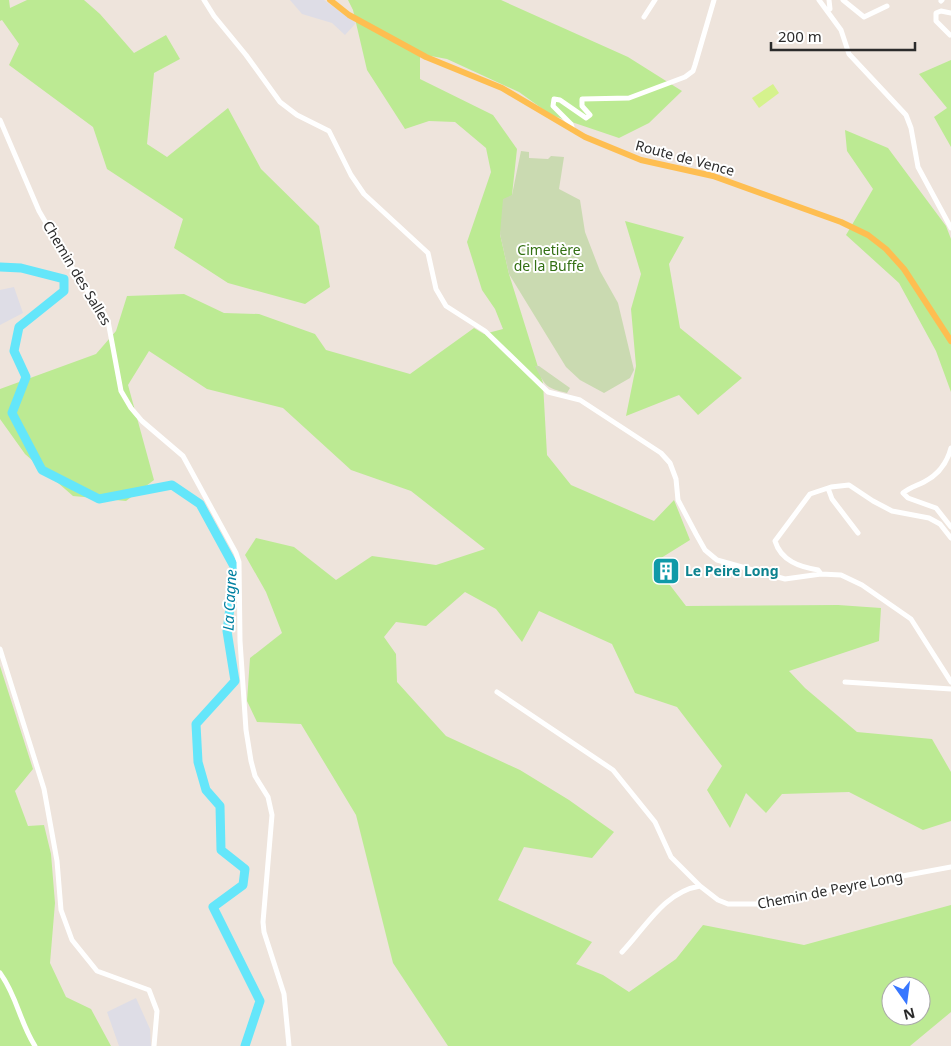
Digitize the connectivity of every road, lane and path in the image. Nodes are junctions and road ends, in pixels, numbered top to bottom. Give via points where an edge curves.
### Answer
1 (204, 0) edge
2 (330, 0) edge
3 (654, 0) edge
4 (714, 0) edge
5 (819, 0) edge
6 (829, 0) edge
7 (843, 0) edge
8 (887, 6) dead end
9 (827, 11) junction
10 (951, 13) edge
11 (644, 17) dead end
12 (950, 35) edge
13 (0, 120) edge
14 (573, 130) junction
15 (951, 228) edge
16 (951, 341) edge
17 (951, 448) edge
18 (828, 488) junction
19 (951, 528) edge
20 (858, 534) dead end
21 (951, 538) edge
22 (821, 574) junction
23 (0, 649) edge
24 (845, 682) dead end
25 (951, 682) edge
26 (951, 689) edge
27 (497, 692) dead end
28 (951, 867) edge
29 (700, 886) junction
30 (622, 952) dead end
31 (0, 973) edge
32 (35, 1046) edge
33 (154, 1046) edge
34 (289, 1046) edge

1 - 22 street via 280,102 297,115 329,131 364,194 428,253 436,289 446,306 485,331 548,392 580,400 661,453 670,463 676,479 678,500 702,545 717,560 785,579
2 - 14 main road, Route de Vence via 349,15 418,53 502,88
3 - 11 street
4 - 14 street via 693,71 629,98 582,99 582,106 590,115 586,118 554,99 552,106
5 - 9 street
6 - 9 street via 830,9
7 - 8 street via 864,17
9 - 15 street via 841,30 849,54 906,115 918,167
10 - 12 street via 936,13 936,21
13 - 34 street, Chemin des Salles via 39,211 80,282 108,321 121,390 142,421 183,456 239,562 246,730 255,776 271,807 264,932 284,994
14 - 16 main road, Route de Vence via 632,157 713,176 841,222 868,235 904,269
17 - 19 street via 936,475 908,488 903,494 936,508
18 - 20 street via 832,499
18 - 21 street via 849,484 892,511 929,518 940,524
18 - 22 street via 810,494 775,540 795,565 818,570
22 - 25 street via 841,575 904,613
23 - 33 street via 44,789 57,861 58,895 66,926 72,940 97,971 149,990 157,1011
24 - 26 street
27 - 29 street, Chemin de Peyre Long via 612,770 655,822 671,856
28 - 29 street, Chemin de Peyre Long via 769,904 728,904
29 - 30 street via 687,888 654,912
31 - 32 street via 14,996

